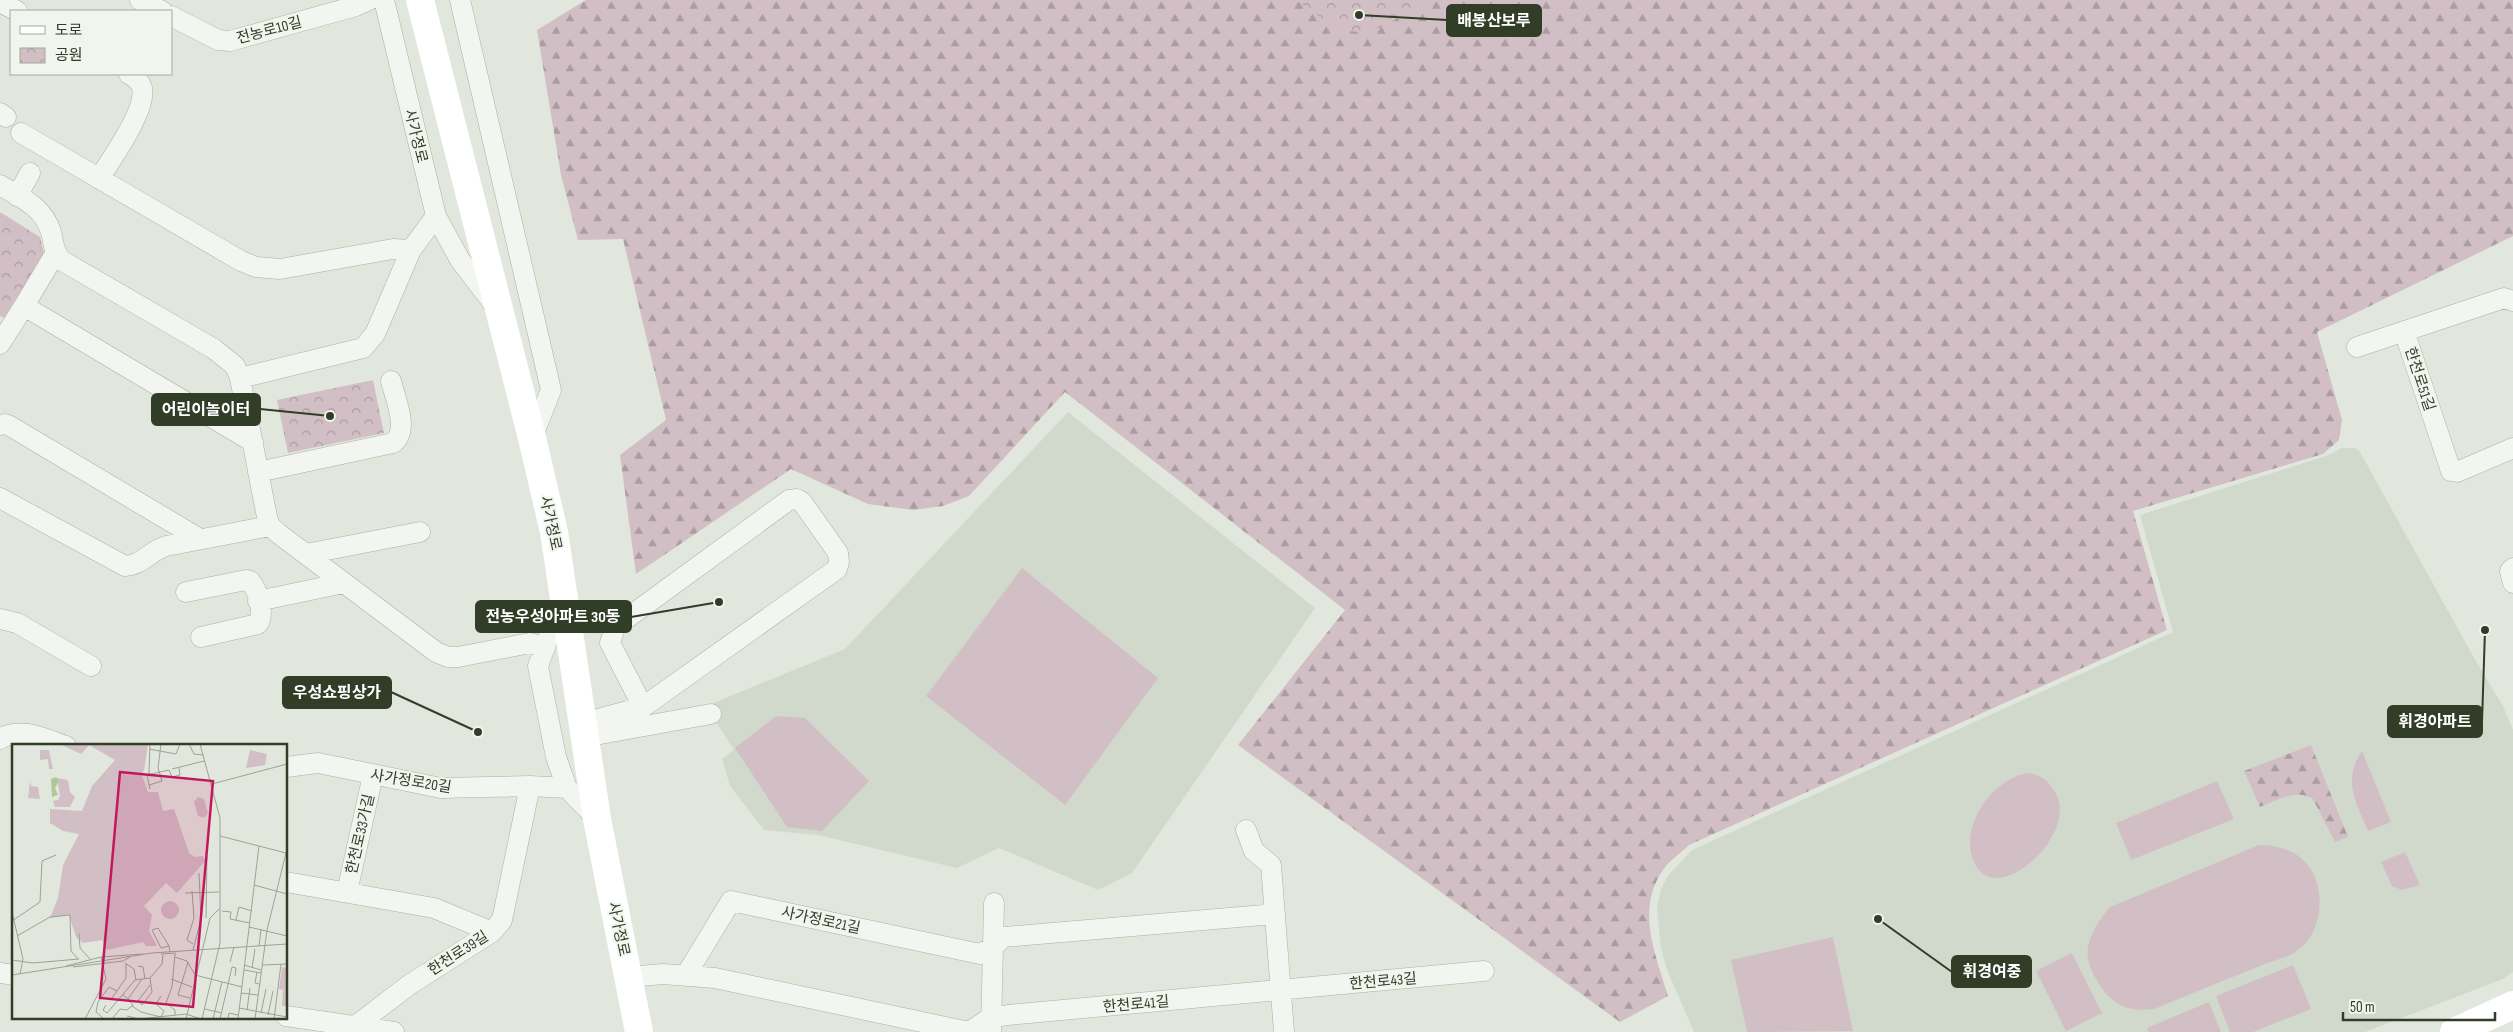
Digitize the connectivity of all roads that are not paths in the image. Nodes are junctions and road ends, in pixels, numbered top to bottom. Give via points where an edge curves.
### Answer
1 (140, 0) edge
2 (369, 0) edge
3 (384, 0) edge
4 (420, 0) edge
5 (460, 0) edge
6 (0, 2) edge
7 (15, 10) edge
8 (160, 10) edge
9 (172, 17) edge
10 (130, 75) edge
11 (21, 133) dead end
12 (30, 173) dead end
13 (100, 179) junction
14 (0, 186) edge
15 (17, 196) junction
16 (436, 216) junction
17 (411, 250) junction
18 (55, 254) junction
19 (2513, 301) edge
20 (24, 306) junction
21 (500, 313) junction
22 (2404, 331) junction
23 (0, 344) edge
24 (2357, 347) dead end
25 (240, 378) junction
26 (391, 381) dead end
27 (0, 425) edge
28 (532, 438) junction
29 (253, 442) junction
30 (2513, 448) edge
31 (258, 472) junction
32 (0, 498) edge
33 (270, 526) junction
34 (420, 532) dead end
35 (200, 539) junction
36 (306, 554) junction
37 (2513, 568) edge
38 (344, 583) junction
39 (2513, 583) edge
40 (186, 592) dead end
41 (564, 594) junction
42 (258, 601) junction
43 (0, 618) edge
44 (201, 636) dead end
45 (545, 648) junction
46 (91, 666) dead end
47 (643, 707) junction
48 (711, 714) dead end
49 (584, 730) junction
50 (0, 740) edge
51 (59, 744) edge
52 (288, 769) edge
53 (373, 775) junction
54 (530, 786) junction
55 (567, 788) junction
56 (597, 819) junction
57 (1246, 830) dead end
58 (288, 882) edge
59 (347, 892) junction
60 (994, 904) dead end
61 (1275, 914) junction
62 (492, 932) junction
63 (994, 947) junction
64 (1484, 971) dead end
65 (686, 975) junction
66 (629, 978) junction
67 (1282, 991) junction
68 (2513, 1006) edge
69 (288, 1016) edge
70 (991, 1025) edge
71 (354, 1029) edge
72 (2469, 1030) edge
73 (394, 1032) edge
74 (639, 1032) edge
75 (1284, 1032) edge

1 - 8 street
2 - 9 street, 전농로10길 via 230,41 218,40
3 - 16 street, 사가정로
4 - 21 main road, 사가정로
5 - 28 street via 551,390
6 - 7 street
10 - 13 street via 142,87 140,108
11 - 13 street
12 - 15 street
13 - 17 street via 256,267 280,269 393,249
14 - 15 street
15 - 18 street via 41,212 51,232
16 - 17 street
16 - 21 street, 사가정로 via 460,260
17 - 25 street via 375,334 363,348
18 - 20 street
18 - 25 street via 214,349 235,366
19 - 22 street, 한천로51길 via 2504,298
20 - 23 street
20 - 29 street
21 - 28 main road, 사가정로
22 - 24 street
22 - 30 street, 한천로51길 via 2451,471 2457,472
25 - 29 street
26 - 31 street via 402,430 399,439 393,443
27 - 35 street via 10,426
28 - 41 main road, 사가정로 via 554,532
29 - 31 street
31 - 33 street
32 - 35 street via 125,566 141,562 157,549
33 - 35 street
33 - 36 street
34 - 36 street
36 - 38 street
37 - 39 street via 2510,572
38 - 42 street
38 - 45 street via 436,652 448,657 458,658 530,643
40 - 42 street via 246,580 254,586
41 - 45 street
41 - 49 main road, 사가정로
42 - 44 street via 262,616 258,624
43 - 46 street via 17,623
45 - 55 street via 538,666 556,758
47 - 47 street via 837,569 838,553 802,502 789,500 614,627 610,643
47 - 49 street
48 - 49 street
49 - 56 main road, 사가정로
50 - 51 street via 7,735 22,733
52 - 53 street, 사가정로20길 via 318,763
53 - 54 street, 사가정로20길 via 440,788
53 - 59 street, 한천로33가길
54 - 55 street, 사가정로20길
54 - 62 street, 한천로39길 via 502,920
55 - 56 street
56 - 66 main road, 사가정로
57 - 61 street via 1254,851 1271,865
58 - 59 street, 한천로33가길
59 - 62 street, 한천로33가길 via 434,908
60 - 63 street
61 - 63 street via 1004,937
61 - 67 street
62 - 71 street, 한천로39길 via 409,985
63 - 65 street, 사가정로21길 via 980,954 731,901
63 - 70 street
64 - 67 street, 한천로43길
65 - 66 street
65 - 70 street via 716,978 969,1032
66 - 74 main road, 사가정로
67 - 70 street, 한천로41길
67 - 75 street
68 - 72 main road
69 - 71 street
71 - 73 street

